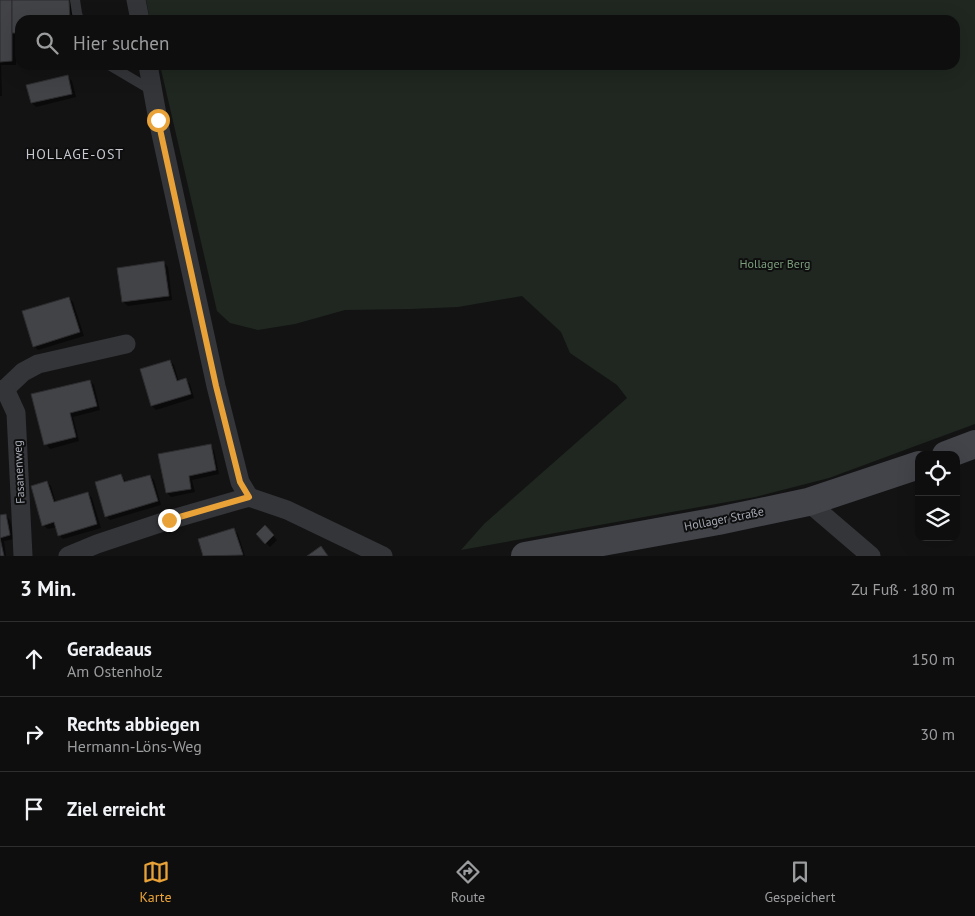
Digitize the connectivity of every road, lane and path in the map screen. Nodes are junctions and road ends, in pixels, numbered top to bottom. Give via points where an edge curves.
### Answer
1 (75, 0) edge
2 (136, 0) edge
3 (78, 15) edge
4 (139, 15) edge
5 (117, 70) edge
6 (149, 70) edge
7 (153, 91) junction
8 (126, 344) dead end
9 (3, 390) edge
10 (975, 444) edge
11 (957, 451) edge
12 (915, 465) edge
13 (249, 497) junction
14 (808, 502) junction
15 (23, 556) edge
16 (68, 556) edge
17 (383, 556) edge
18 (526, 556) edge
19 (871, 556) edge

1 - 3 lane
2 - 4 street
5 - 7 lane
6 - 7 street
7 - 13 street via 216,386 240,482
8 - 9 street, Fasanenweg via 38,364 23,372
9 - 15 street, Fasanenweg via 16,414
10 - 11 main road
12 - 14 main road, Hollager Straße
13 - 16 street via 169,520
13 - 17 street via 287,510
14 - 18 main road, Hollager Straße
14 - 19 street

